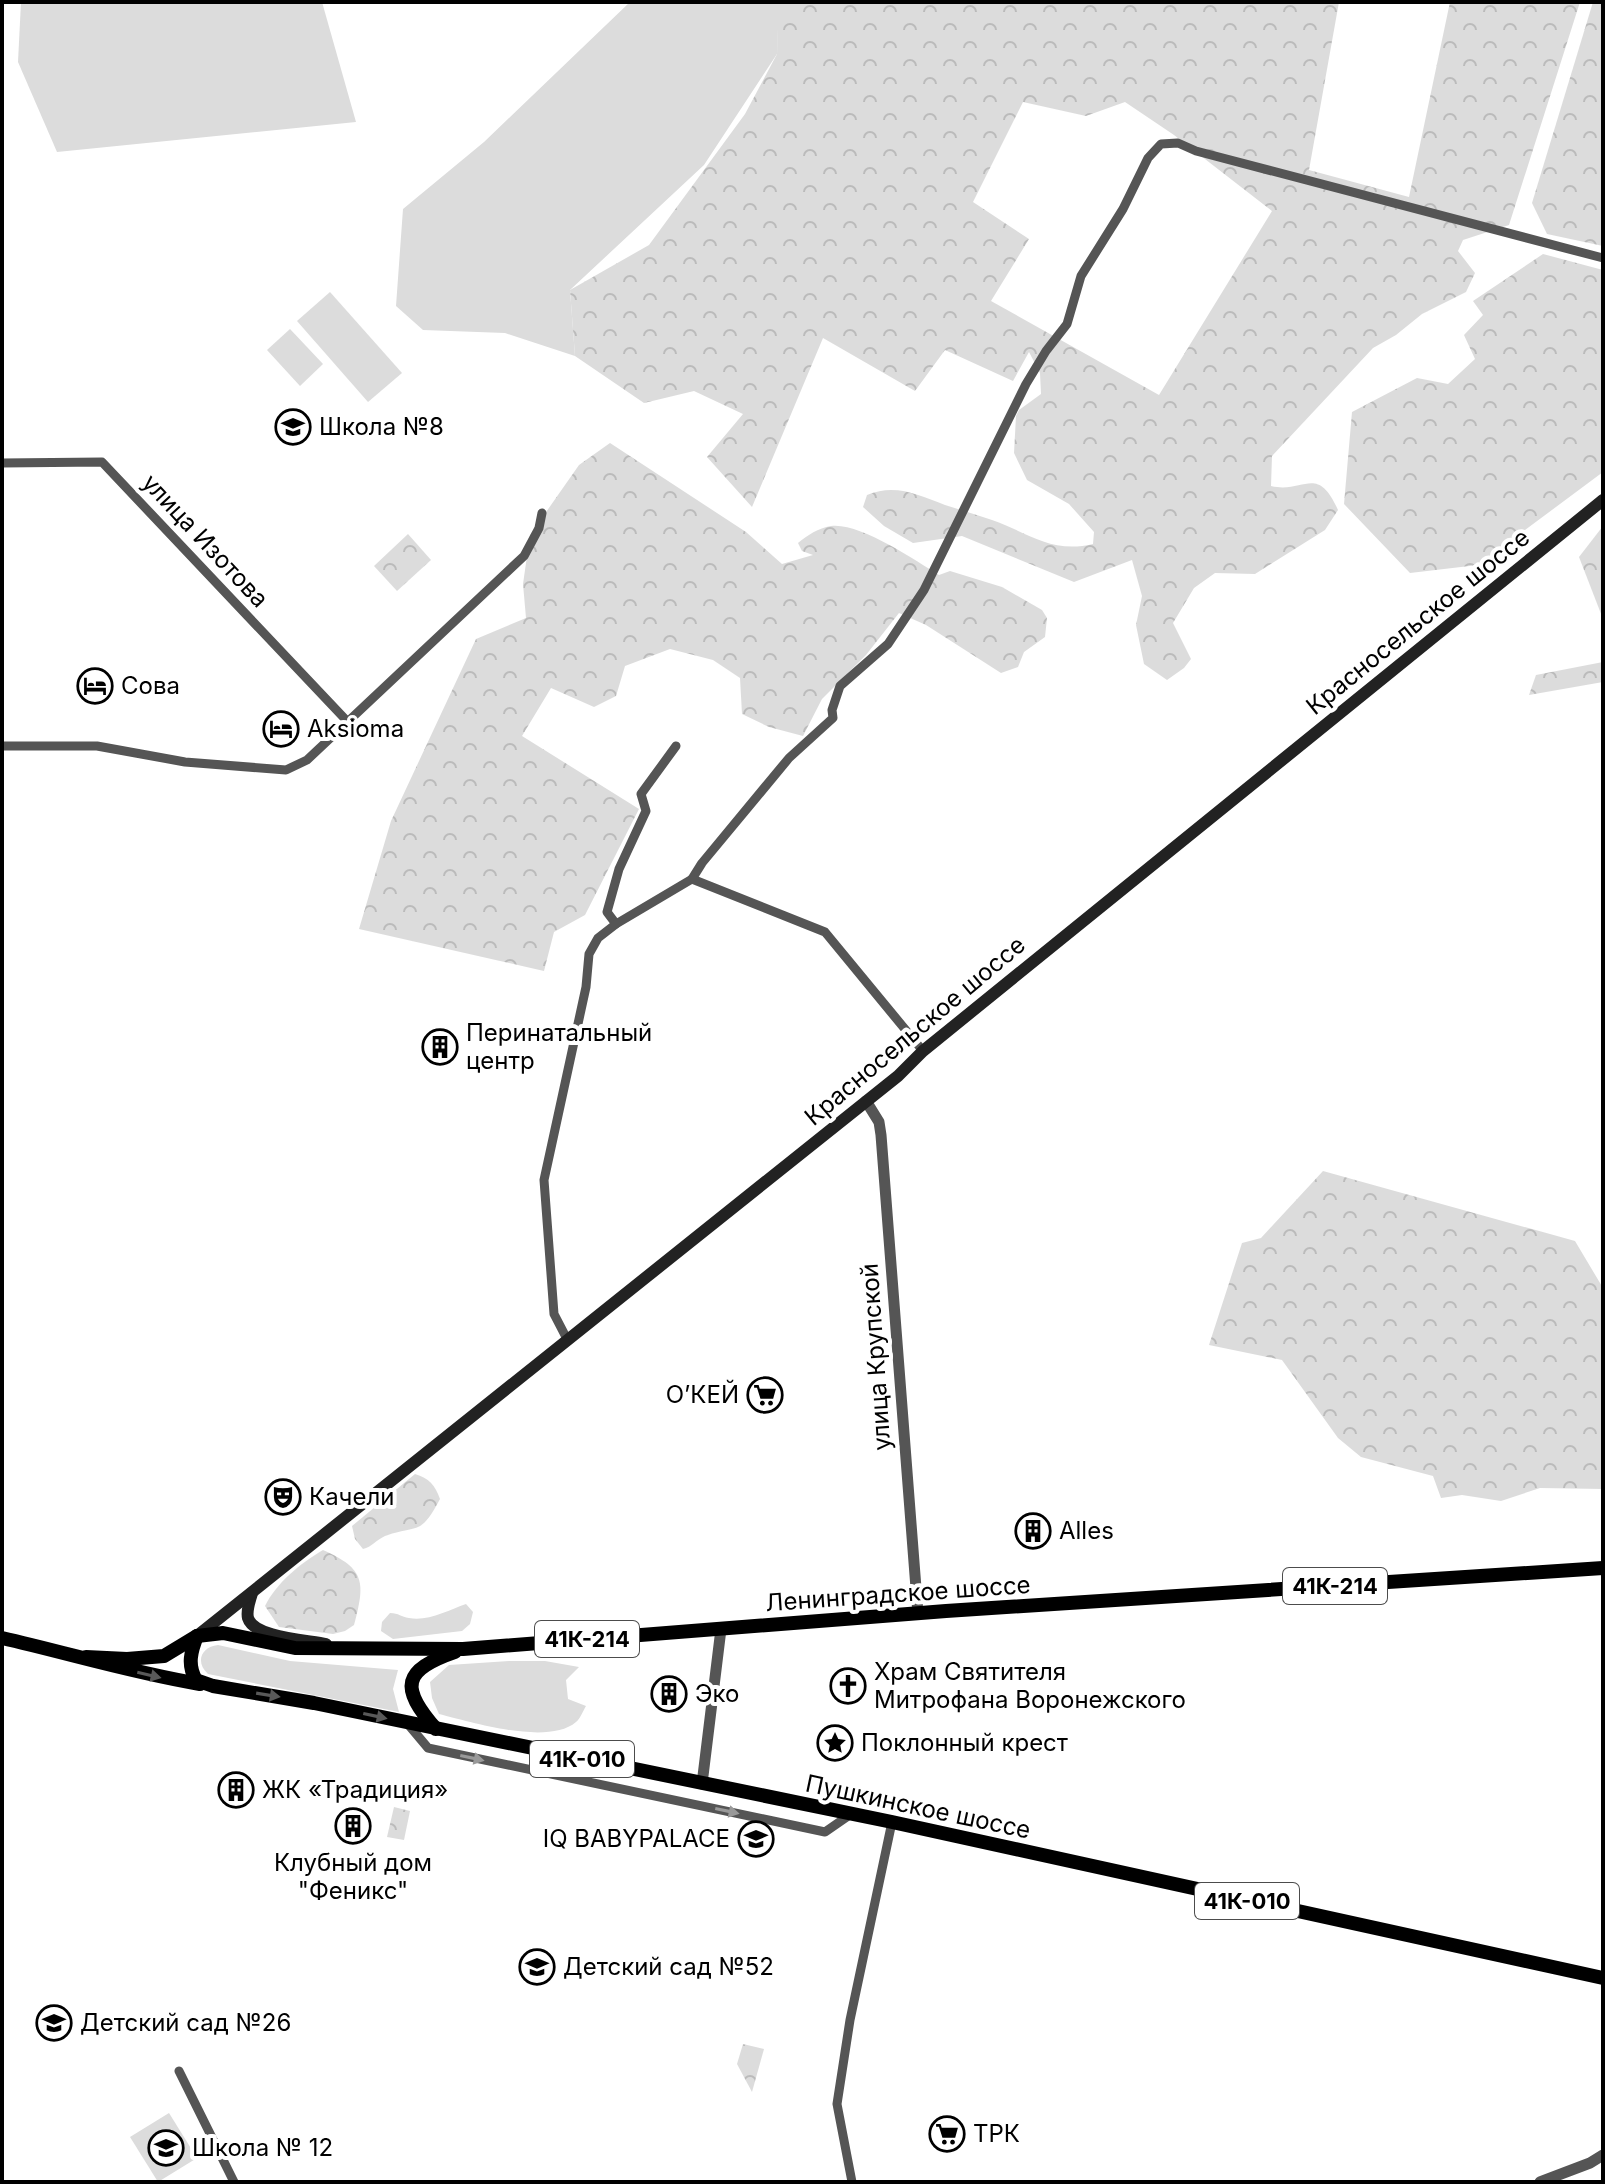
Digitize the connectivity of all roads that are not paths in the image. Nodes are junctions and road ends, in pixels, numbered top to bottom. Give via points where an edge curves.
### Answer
1 (1603, 258) edge
2 (2, 463) edge
3 (1603, 500) edge
4 (542, 513) dead end
5 (346, 720) junction
6 (2, 746) edge
7 (676, 746) dead end
8 (692, 879) junction
9 (616, 924) junction
10 (923, 1051) junction
11 (866, 1101) junction
12 (567, 1339) junction
13 (1603, 1568) edge
14 (252, 1593) junction
15 (918, 1614) junction
16 (721, 1629) junction
17 (197, 1636) junction
18 (2, 1638) edge
19 (361, 1649) junction
20 (463, 1649) junction
21 (86, 1657) junction
22 (217, 1687) junction
23 (407, 1723) junction
24 (436, 1729) junction
25 (702, 1784) junction
26 (851, 1814) junction
27 (892, 1822) junction
28 (1603, 1978) edge
29 (179, 2071) dead end
30 (1603, 2155) edge
31 (234, 2182) edge
32 (852, 2182) edge
33 (1540, 2182) edge

1 - 8 street via 1178,143 1161,144 1081,276 1067,324 1026,384 924,590 888,644 840,686 833,718 789,758
2 - 5 street, улица Изотова via 102,462
3 - 10 main road, Красносельское шоссе
4 - 5 street via 524,556
5 - 6 street via 307,760 286,770 185,762 97,746
7 - 9 street via 641,794 646,811 619,869 607,912
8 - 9 street
8 - 10 street via 825,932
9 - 12 street via 598,938 589,954 544,1180 554,1314
10 - 11 main road, Красносельское шоссе
11 - 12 main road, Красносельское шоссе
11 - 15 street, улица Крупской via 881,1135
12 - 14 main road, Красносельское шоссе
13 - 15 main road, Ленинградское шоссе / 41К-214
14 - 17 main road, Красносельское шоссе
14 - 19 main road via 248,1619 255,1629
15 - 16 main road, Ленинградское шоссе / 41К-214
16 - 20 main road, Ленинградское шоссе / 41К-214
16 - 25 street
17 - 19 main road, Ленинградское шоссе / 41К-214 via 223,1633 295,1648
17 - 21 main road via 164,1656
17 - 22 main road via 191,1671 196,1680
18 - 21 main road
19 - 20 main road, Ленинградское шоссе / 41К-214
20 - 24 main road via 420,1667 413,1678 411,1691 420,1711
21 -> 22 main road, Пушкинское шоссе
22 -> 23 main road, Пушкинское шоссе / 41К-010
23 - 24 main road, Пушкинское шоссе / 41К-010
23 -> 26 street via 428,1748 825,1832
24 - 25 main road, Пушкинское шоссе / 41К-010
25 - 26 main road, Пушкинское шоссе / 41К-010
26 - 27 main road, Пушкинское шоссе / 41К-010
27 - 28 main road, Пушкинское шоссе / 41К-010
27 - 32 street via 837,2104
29 - 31 street
30 - 33 street

